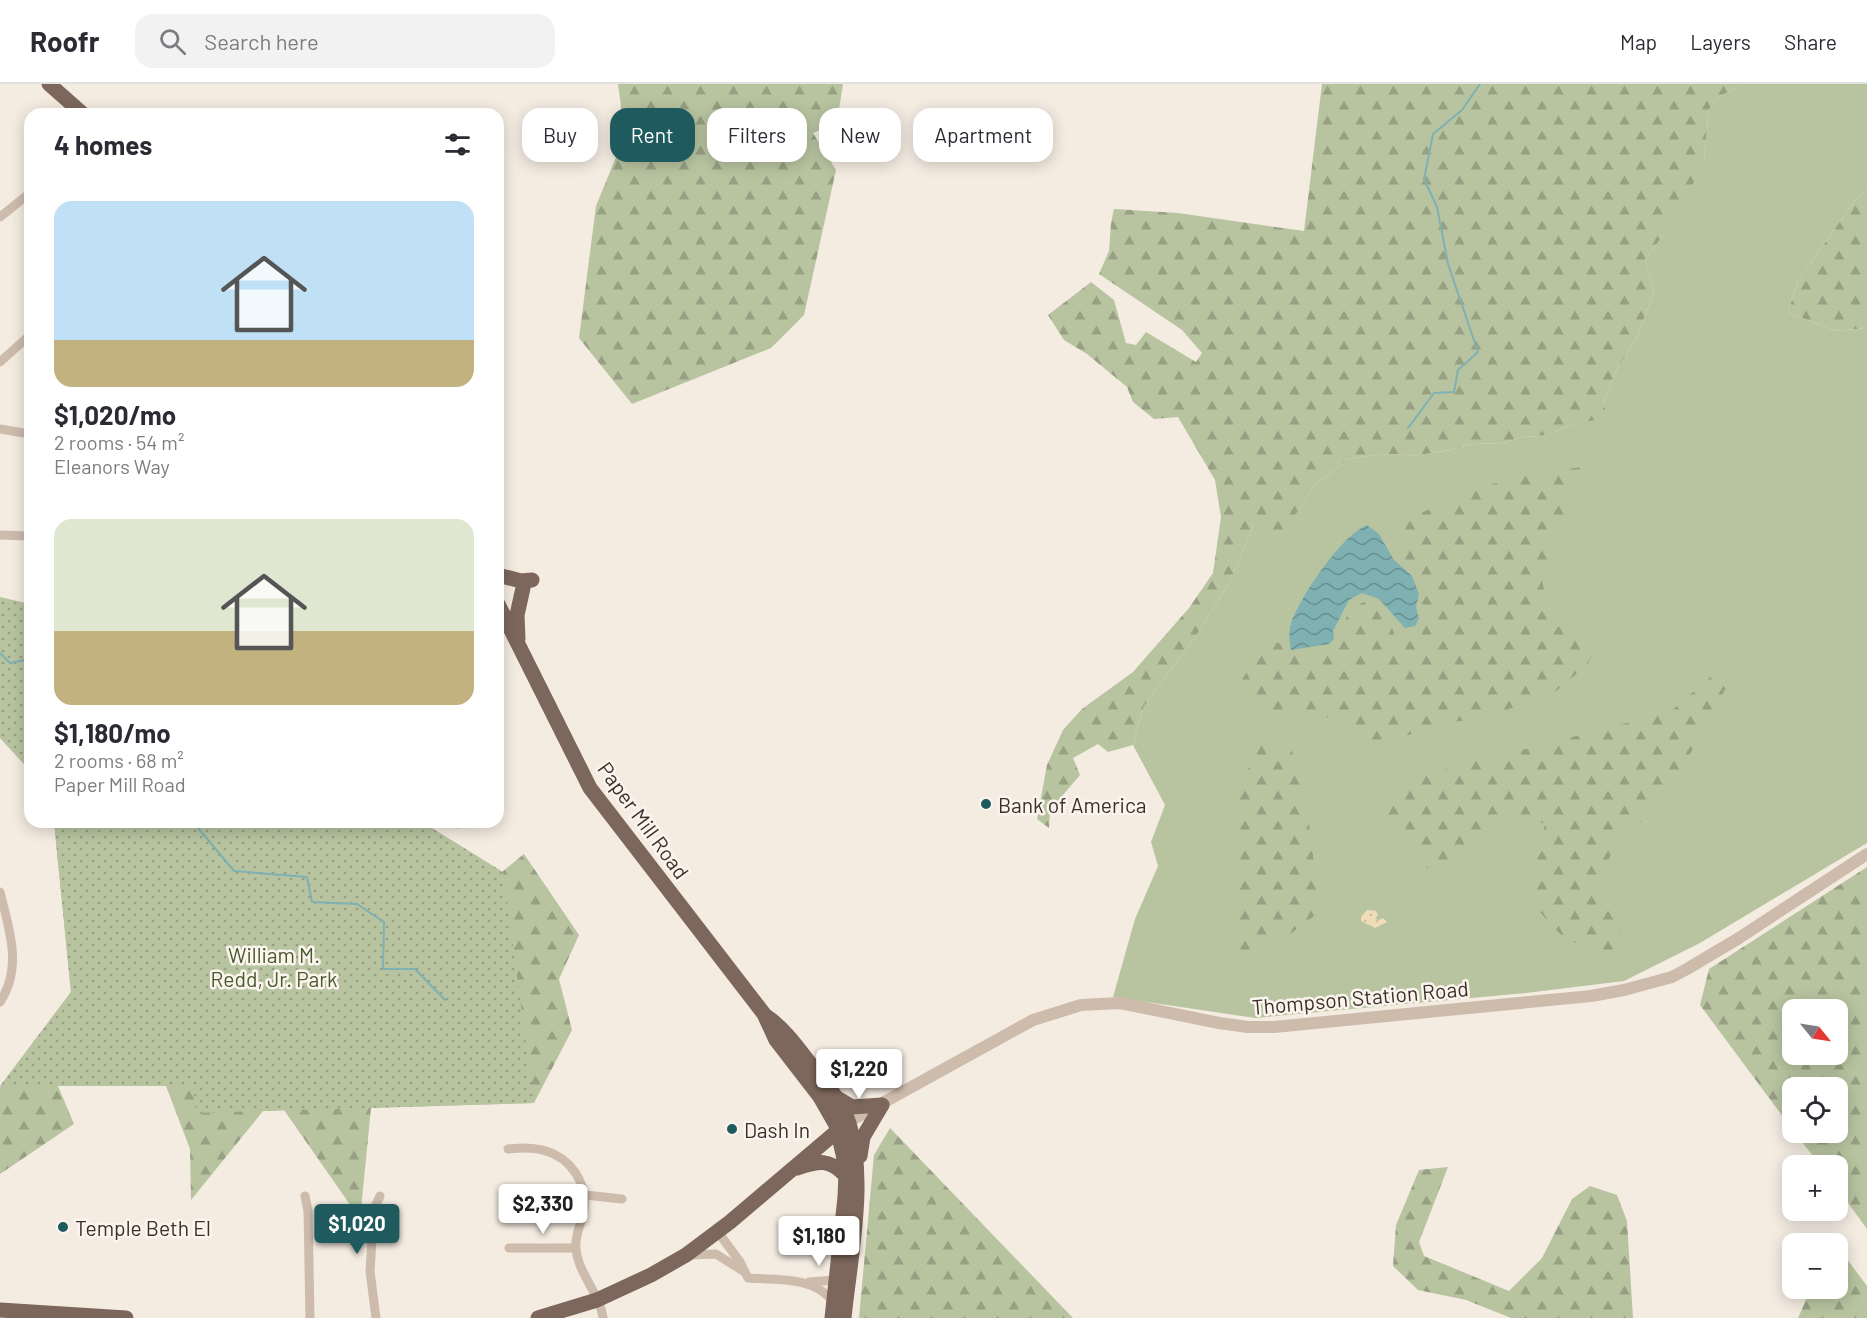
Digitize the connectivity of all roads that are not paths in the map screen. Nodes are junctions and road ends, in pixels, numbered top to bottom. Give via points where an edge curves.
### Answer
1 (49, 84) edge
2 (75, 108) edge
3 (24, 198) edge
4 (0, 217) edge
5 (24, 340) edge
6 (0, 362) edge
7 (0, 429) edge
8 (24, 433) edge
9 (0, 535) edge
10 (24, 536) edge
11 (504, 577) edge
12 (504, 618) edge
13 (504, 636) edge
14 (517, 643) junction
15 (1867, 854) edge
16 (0, 892) edge
17 (0, 1002) edge
18 (764, 1014) junction
19 (835, 1096) junction
20 (882, 1105) junction
21 (843, 1126) junction
22 (508, 1149) dead end
23 (791, 1170) junction
24 (851, 1179) junction
25 (585, 1195) junction
26 (305, 1196) dead end
27 (380, 1196) dead end
28 (622, 1198) dead end
29 (718, 1232) junction
30 (509, 1248) dead end
31 (576, 1248) junction
32 (687, 1255) junction
33 (743, 1271) junction
34 (836, 1280) junction
35 (805, 1283) junction
36 (597, 1300) junction
37 (834, 1302) junction
38 (0, 1310) edge
39 (126, 1318) edge
40 (310, 1318) edge
41 (376, 1318) edge
42 (538, 1318) edge
43 (603, 1318) edge
44 (832, 1318) edge
45 (844, 1318) edge

1 - 2 main road
3 - 4 street
5 - 6 street
7 - 8 street
9 - 10 street
11 - 14 main road via 527,584 517,615
12 - 14 main road, Paper Mill Road
13 - 14 main road
14 - 18 main road, Paper Mill Road via 590,788
15 - 20 street, Thompson Station Road via 1687,969 1624,990 1274,1027 1220,1023 1120,1003 1081,1005 1033,1020
16 - 17 street via 13,959 12,976
18 - 19 main road, Paper Mill Road via 781,1026
18 - 21 main road, Paper Mill Road via 776,1040
19 - 20 main road via 852,1107
19 - 21 main road, Paper Mill Road
20 - 21 street, Thompson Station Road
20 - 24 main road via 863,1137
21 - 23 main road
21 - 24 main road, Paper Mill Road via 857,1158
22 - 25 street via 533,1148 560,1157 577,1174
23 - 24 main road via 826,1163
23 - 29 main road
24 - 34 main road, Paper Mill Road via 845,1197
24 - 45 main road, Paper Mill Road via 856,1209
25 - 28 street
25 - 31 street
26 - 40 street
27 - 41 street via 374,1209 369,1271
29 - 32 main road
29 - 33 street
30 - 31 street
31 - 36 street
32 - 33 street via 716,1254
32 - 36 main road
33 - 35 street via 748,1278
34 - 35 street
34 - 37 main road, Paper Mill Road
34 - 45 main road via 844,1288
35 - 37 street via 823,1290
36 - 42 main road
36 - 43 street
37 - 44 main road, Paper Mill Road
38 - 39 main road

